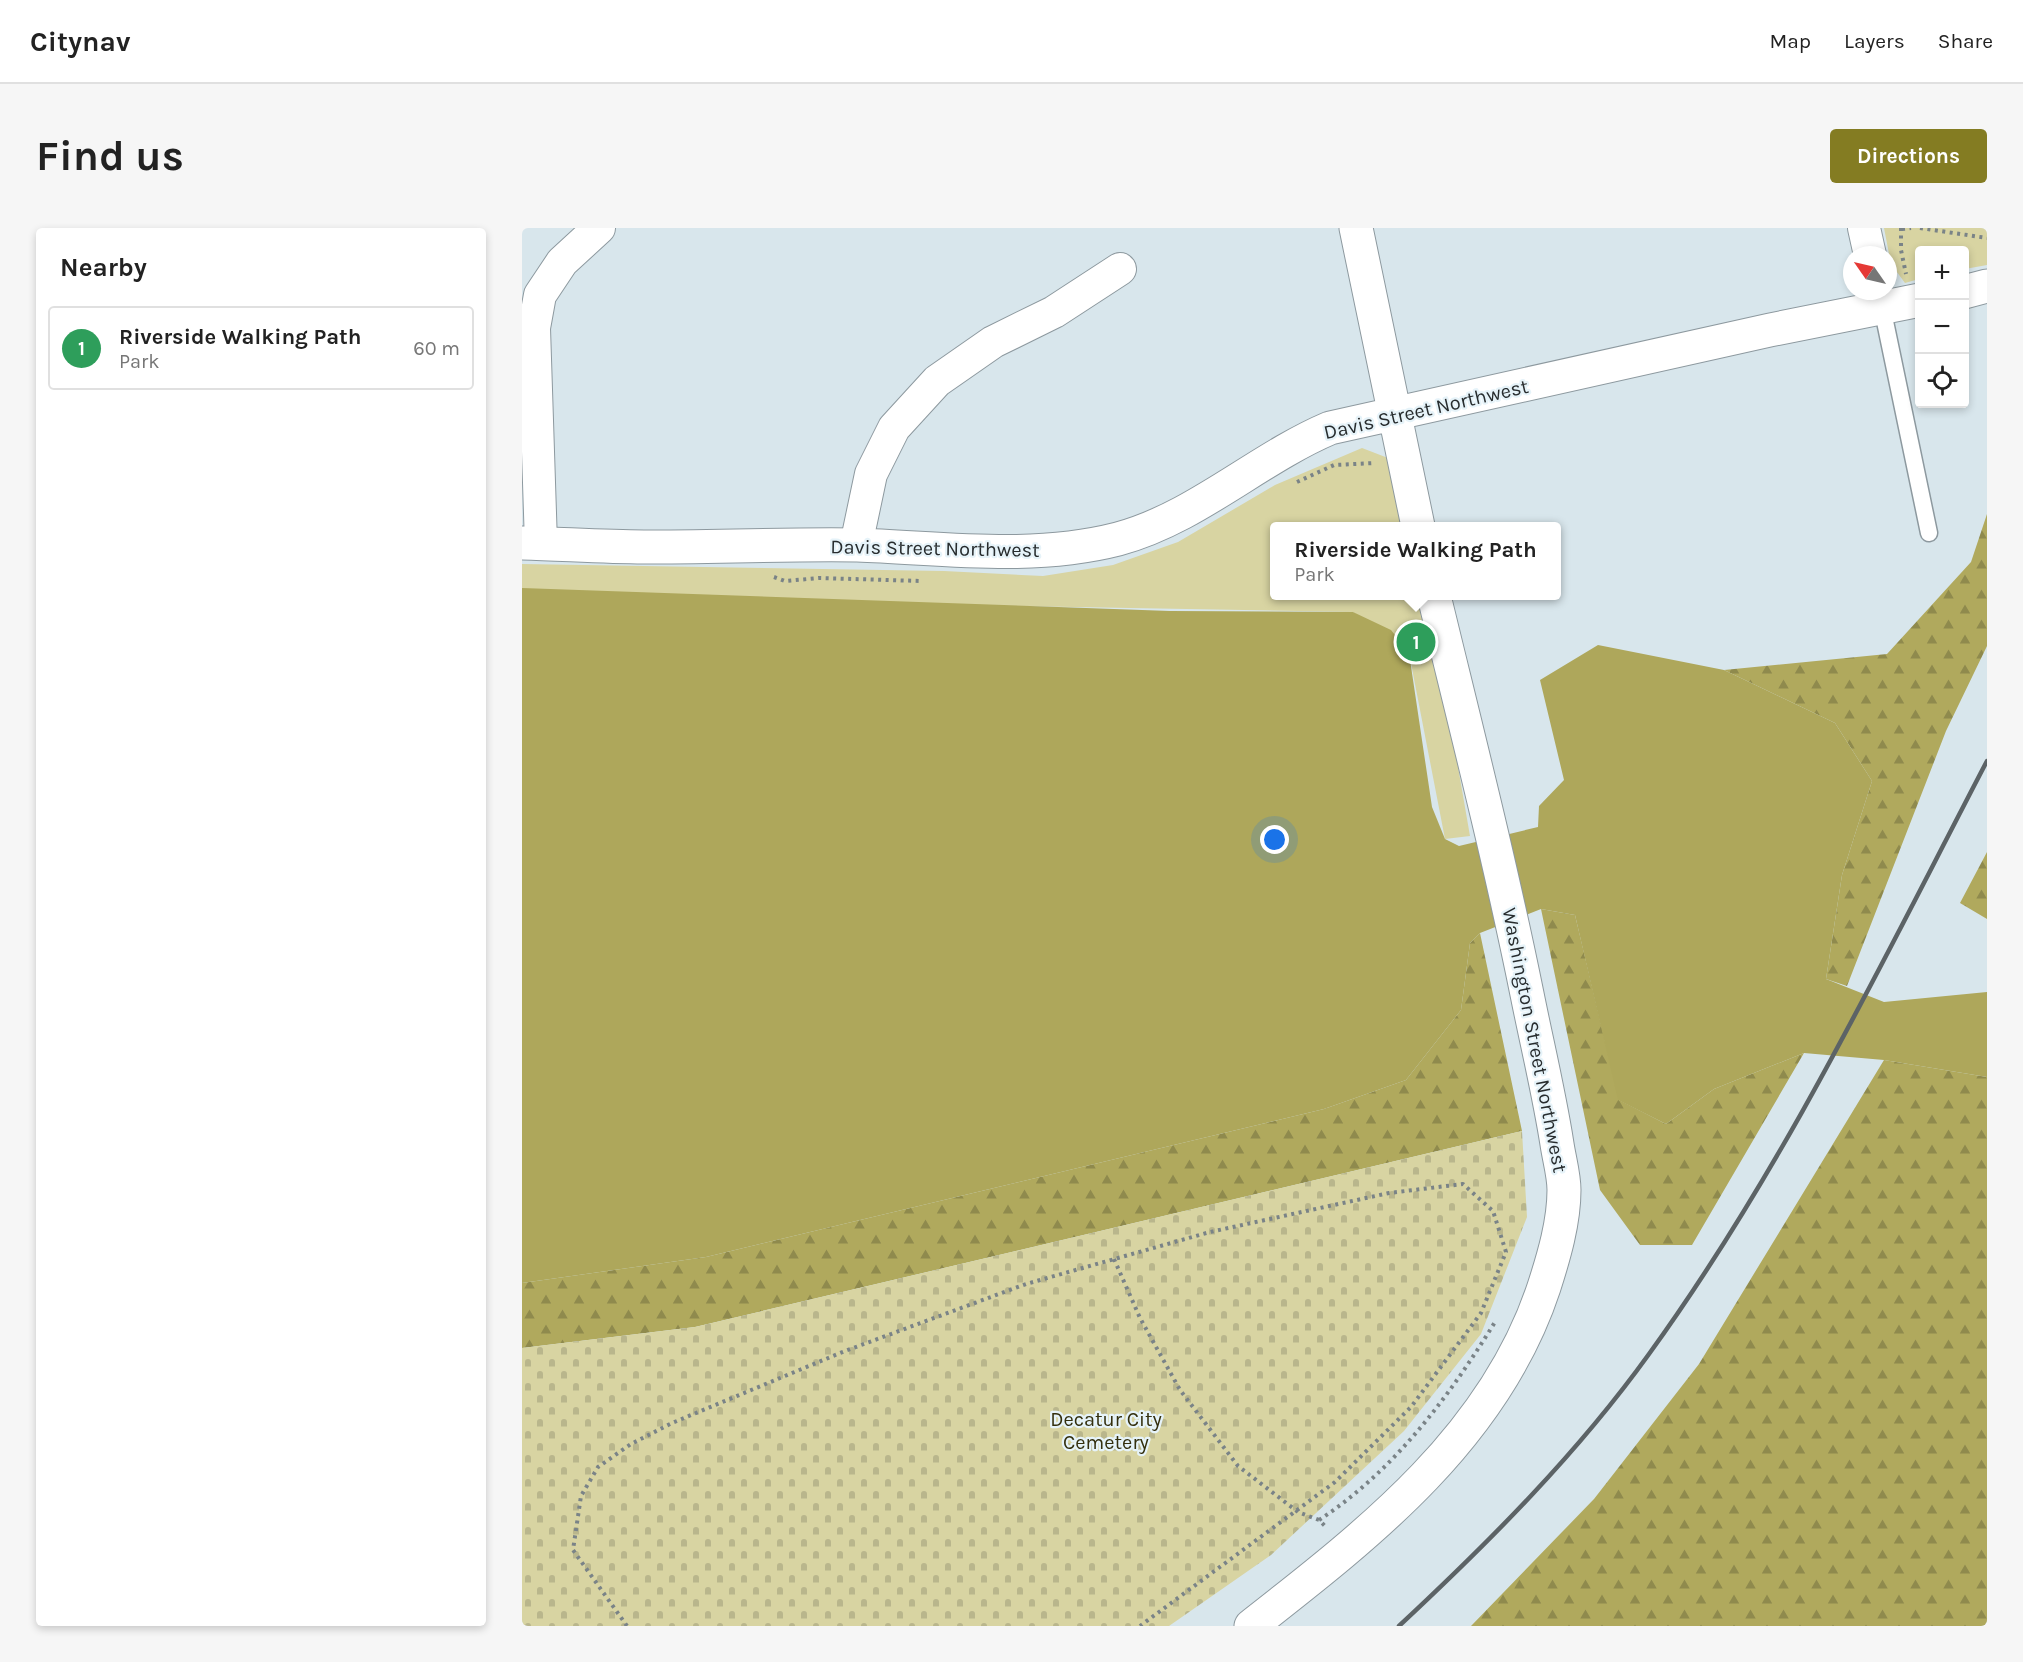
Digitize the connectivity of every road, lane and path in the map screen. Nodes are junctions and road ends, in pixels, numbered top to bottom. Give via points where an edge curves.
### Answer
1 (598, 228) edge
2 (1356, 228) edge
3 (1864, 228) edge
4 (1902, 228) edge
5 (1911, 228) edge
6 (1920, 228) edge
7 (1987, 238) edge
8 (1868, 246) edge
9 (1120, 269) dead end
10 (1987, 286) edge
11 (531, 287) edge
12 (1969, 290) edge
13 (1898, 300) edge
14 (1396, 413) junction
15 (1417, 522) edge
16 (1929, 533) dead end
17 (531, 543) edge
18 (856, 545) junction
19 (1435, 600) edge
20 (1114, 1259) junction
21 (1499, 1313) dead end
22 (1298, 1512) junction
23 (1319, 1520) junction
24 (1348, 1550) junction
25 (627, 1626) edge
26 (1140, 1626) edge
27 (1251, 1626) edge

1 - 11 street
2 - 14 street
3 - 8 street
4 - 5 path
4 - 13 path
6 - 7 path
9 - 18 street via 1054,312 993,342 937,381 894,428 871,474
10 - 12 street
11 - 17 street
13 - 14 street, Davis Street Northwest
13 - 16 lane
14 - 15 street
14 - 18 street, Davis Street Northwest via 1330,428 1297,442 1182,513 1119,538 1052,551 1017,552
17 - 18 street, Davis Street Northwest via 641,547
19 - 24 street, Washington Street Northwest via 1514,928 1564,1190 1555,1254 1534,1317 1508,1370 1424,1480
20 - 22 path via 1140,1318 1180,1390 1238,1466
20 - 22 path via 1210,1232 1389,1193 1463,1184 1493,1211 1506,1252 1481,1312 1411,1407 1335,1482
20 - 25 path via 1026,1284 845,1351 672,1423 598,1467 581,1496 573,1550
21 - 23 path via 1457,1383 1406,1444 1350,1499
22 - 23 path
22 - 26 path
23 - 24 path
24 - 27 street, Washington Street Northwest

